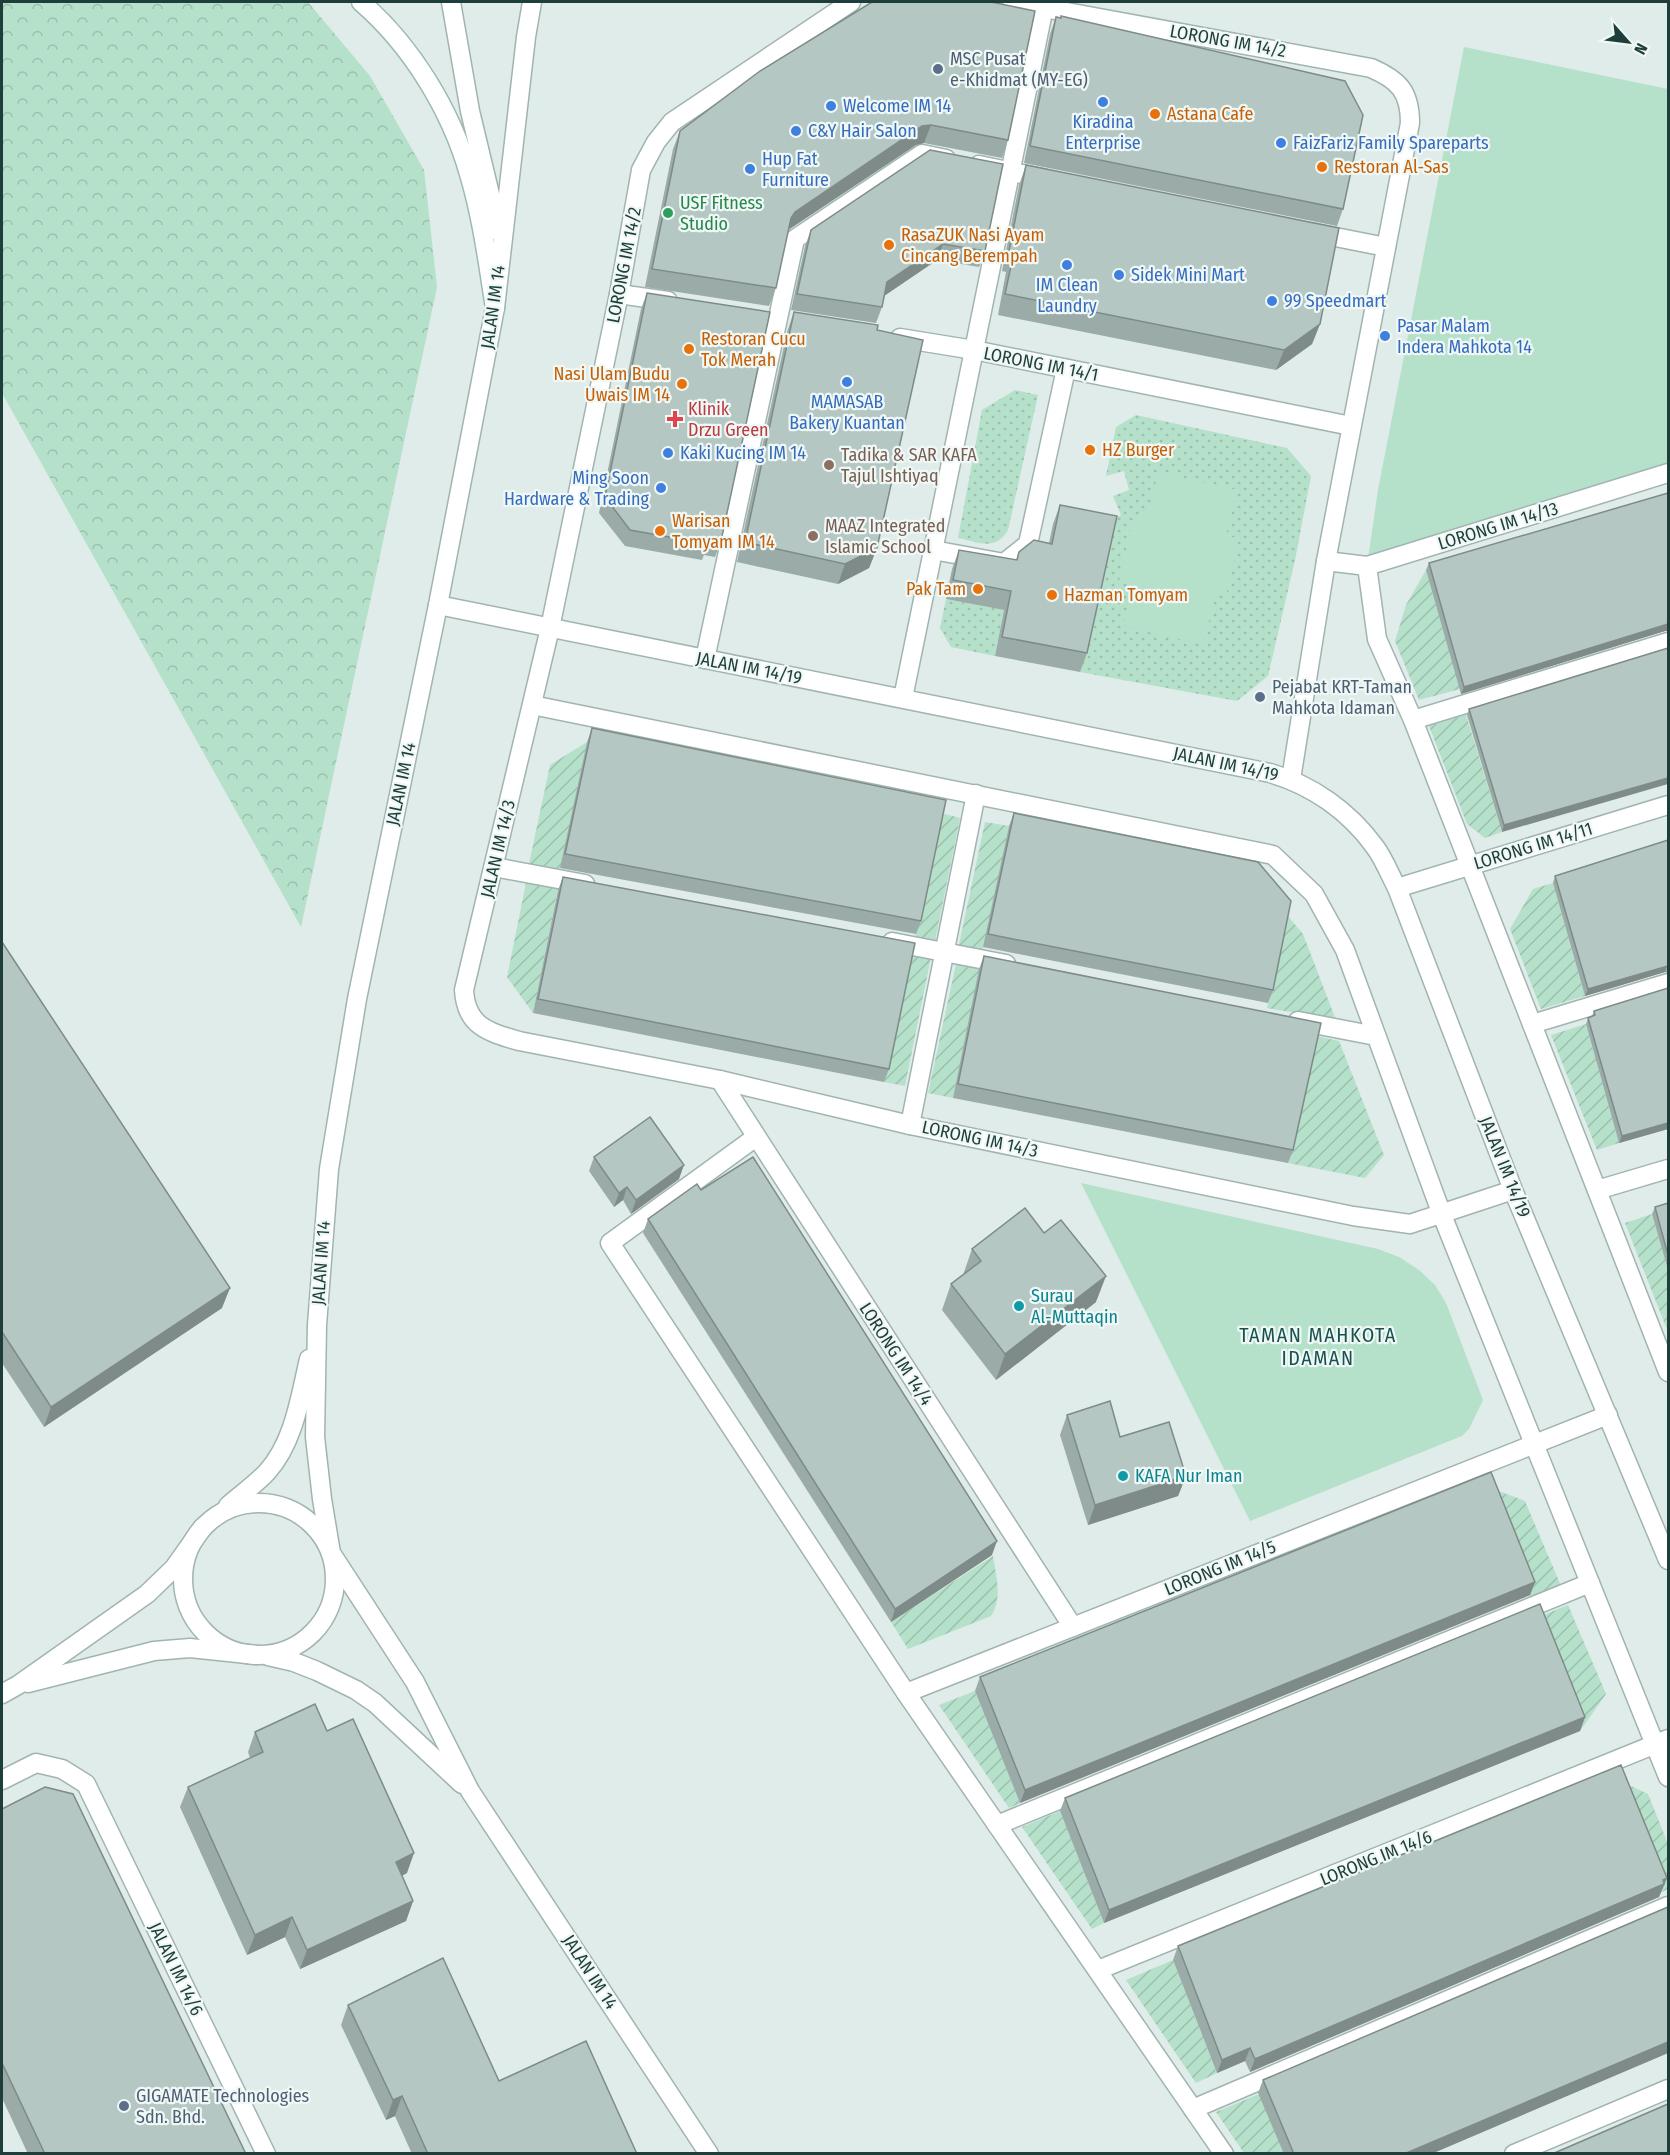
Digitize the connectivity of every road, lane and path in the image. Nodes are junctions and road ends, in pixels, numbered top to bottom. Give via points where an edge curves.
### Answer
1 (361, 2) edge
2 (451, 2) edge
3 (532, 2) edge
4 (852, 2) edge
5 (1012, 2) edge
6 (1044, 7) junction
7 (1010, 171) junction
8 (1058, 181) edge
9 (1292, 228) edge
10 (502, 245) junction
11 (1386, 247) junction
12 (619, 294) junction
13 (687, 304) edge
14 (495, 309) junction
15 (756, 315) edge
16 (784, 320) junction
17 (882, 336) edge
18 (974, 350) junction
19 (1066, 369) junction
20 (1351, 426) junction
21 (1668, 473) edge
22 (933, 550) junction
23 (1326, 561) junction
24 (1367, 566) junction
25 (438, 605) junction
26 (550, 628) junction
27 (1668, 642) edge
28 (705, 659) junction
29 (903, 698) junction
30 (532, 705) junction
31 (1413, 720) junction
32 (1291, 779) junction
33 (976, 794) junction
34 (1668, 804) edge
35 (1470, 866) junction
36 (494, 867) junction
37 (598, 887) edge
38 (1396, 888) junction
39 (875, 939) edge
40 (944, 951) junction
41 (1026, 968) edge
42 (1668, 983) edge
43 (1283, 1018) edge
44 (1532, 1024) junction
45 (1376, 1036) junction
46 (519, 1041) joint
47 (720, 1080) junction
48 (910, 1125) junction
49 (756, 1137) junction
50 (1668, 1169) edge
51 (1513, 1190) junction
52 (1597, 1190) junction
53 (1442, 1215) junction
54 (316, 1325) junction
55 (1667, 1364) edge
56 (1608, 1415) junction
57 (1534, 1443) junction
58 (204, 1527) junction
59 (1663, 1533) edge
60 (331, 1553) junction
61 (1668, 1560) edge
62 (1590, 1583) junction
63 (1073, 1627) junction
64 (257, 1655) junction
65 (10, 1690) edge
66 (906, 1693) junction
67 (1662, 1742) edge
68 (1668, 1777) edge
69 (2, 1780) edge
70 (470, 1791) junction
71 (997, 1825) junction
72 (1668, 1906) edge
73 (1098, 1970) junction
74 (1668, 2089) edge
75 (1193, 2109) junction
76 (266, 2154) edge
77 (709, 2154) edge
78 (1224, 2154) edge
79 (1514, 2154) edge

1 - 14 street via 414,61 446,115 469,173
2 - 10 street, JALAN IM 14 via 470,111
3 - 10 street, JALAN IM 14
4 - 12 street, LORONG IM 14/2 via 672,122 656,142 641,170
5 - 6 street, LORONG IM 14/2
6 - 7 street
6 - 11 street, LORONG IM 14/2 via 1371,68 1390,76 1410,105 1410,123
7 - 8 street
7 - 16 street via 922,154 795,239
7 - 18 street
9 - 11 street
10 - 14 street, JALAN IM 14
11 - 20 street
12 - 13 street
12 - 26 street, LORONG IM 14/2
14 - 25 street, JALAN IM 14
15 - 16 street
16 - 28 street
17 - 18 street
18 - 19 street, LORONG IM 14/1
18 - 22 street, LORONG IM 14/1
19 - 20 street, LORONG IM 14/1
19 - 22 street via 1028,544 1004,563
20 - 23 street
21 - 24 street, LORONG IM 14/13
22 - 29 street, LORONG IM 14/1
23 - 24 street, LORONG IM 14/13
23 - 32 street
24 - 31 street via 1377,639
25 - 26 street, JALAN IM 14/19
25 - 54 street, JALAN IM 14 via 357,999 329,1169
26 - 28 street, JALAN IM 14/19
26 - 30 street, JALAN IM 14/3
27 - 31 street
28 - 29 street, JALAN IM 14/19
29 - 32 street, JALAN IM 14/19
30 - 33 street
30 - 36 street, JALAN IM 14/3
31 - 35 street
32 - 38 street, JALAN IM 14/19 via 1332,803 1365,834
33 - 40 street
33 - 45 street via 1273,855 1314,894 1345,950
34 - 35 street, LORONG IM 14/11
35 - 38 street, LORONG IM 14/11
35 - 44 street
36 - 37 street
36 - 46 street, JALAN IM 14/3 via 464,990 465,1006 476,1022 492,1033
38 - 51 street, JALAN IM 14/19
39 - 40 street
40 - 41 street
40 - 48 street
42 - 44 street
43 - 45 street
44 - 52 street
45 - 53 street
46 - 47 street, LORONG IM 14/3
47 - 48 street, LORONG IM 14/3
47 - 49 street, LORONG IM 14/4
48 - 53 street, LORONG IM 14/3 via 1353,1216 1410,1224
49 - 63 street, LORONG IM 14/4
49 - 66 street via 610,1244
50 - 52 street
51 - 53 street
51 - 56 street, JALAN IM 14/19
52 - 55 street
53 - 57 street
54 - 58 street, JALAN IM 14 via 297,1410 278,1457 266,1473
54 - 60 street, JALAN IM 14 via 315,1437
56 - 57 street, LORONG IM 14/5
56 - 59 street, JALAN IM 14/19
57 - 62 street
57 - 63 street, LORONG IM 14/5
58 - 60 street via 224,1510 249,1503 275,1504 299,1513 319,1530
58 - 64 street via 189,1548 183,1573 185,1598 195,1621 212,1638 233,1650
58 - 65 street via 174,1568 147,1594
59 - 61 street, JALAN IM 14/19
60 - 64 street via 335,1577 332,1602 321,1624 303,1641 281,1651
60 - 70 street via 416,1682
62 - 67 street
62 - 71 street
63 - 66 street, LORONG IM 14/5
64 - 65 street via 190,1648 154,1651
64 - 70 street via 317,1671 356,1690
66 - 71 street
67 - 68 street
67 - 73 street, LORONG IM 14/6
69 - 76 street, JALAN IM 14/6 via 36,1763 62,1768 86,1784
70 - 77 street, JALAN IM 14
71 - 73 street
72 - 75 street
73 - 75 street
74 - 79 street
75 - 78 street

